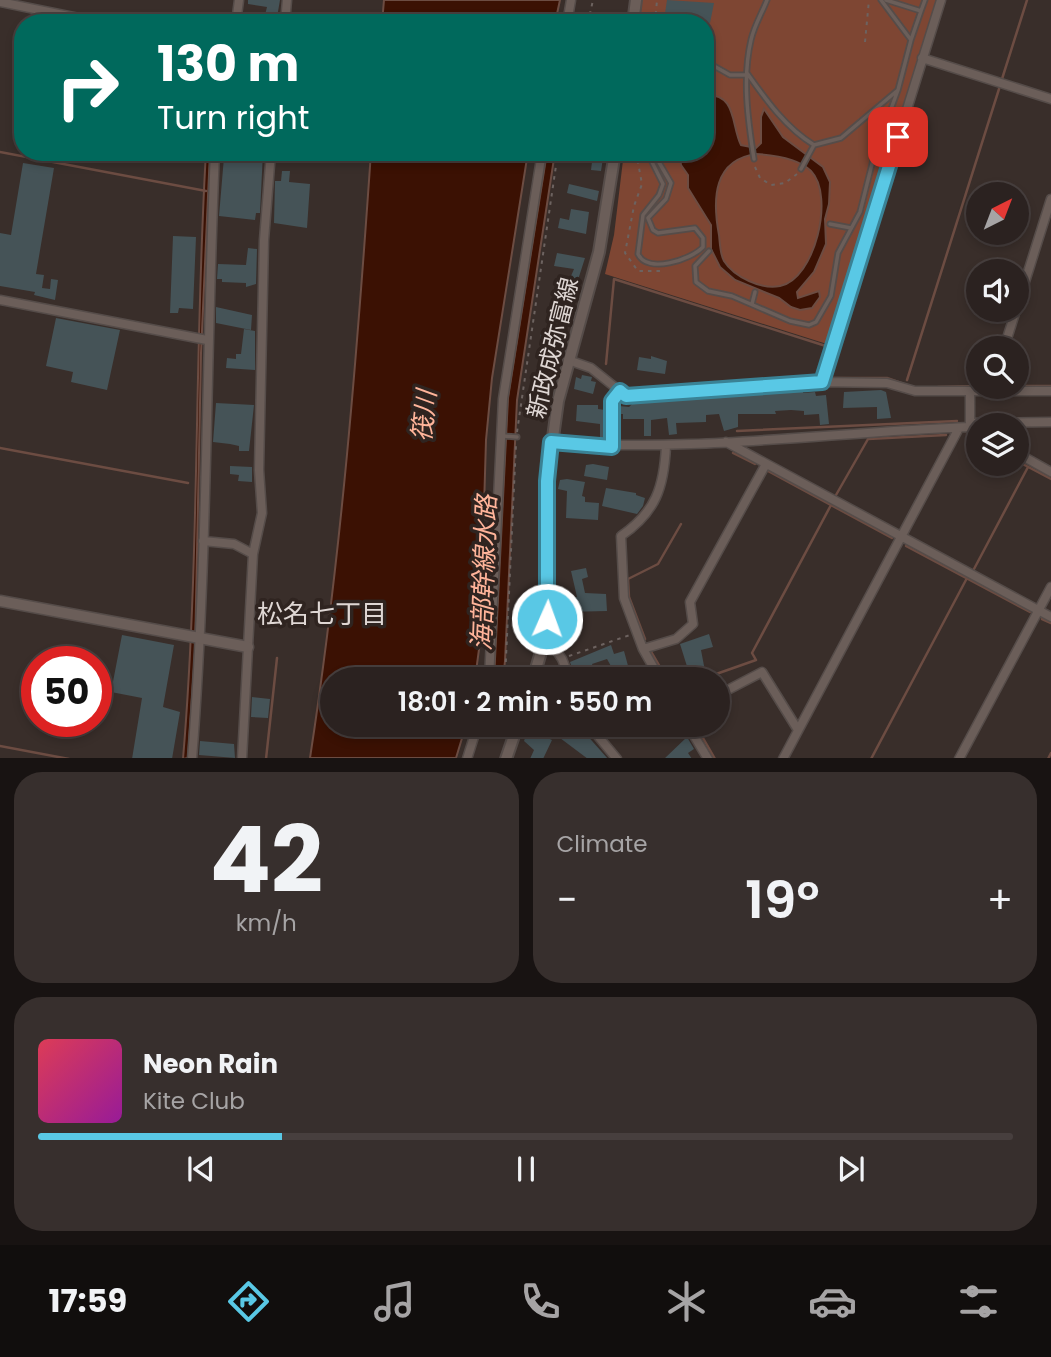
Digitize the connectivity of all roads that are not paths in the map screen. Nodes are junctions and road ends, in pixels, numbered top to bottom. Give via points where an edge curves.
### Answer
1 (770, 0) edge
2 (884, 0) edge
3 (925, 0) edge
4 (941, 0) edge
5 (0, 2) edge
6 (921, 11) junction
7 (59, 14) edge
8 (911, 40) junction
9 (922, 58) junction
10 (714, 66) edge
11 (747, 74) junction
12 (898, 90) junction
13 (1051, 99) edge
14 (814, 145) junction
15 (754, 159) road end
16 (214, 161) edge
17 (270, 161) edge
18 (540, 161) edge
19 (614, 161) edge
20 (652, 161) edge
21 (658, 161) edge
22 (802, 169) road end
23 (1051, 199) edge
24 (830, 224) dead end
25 (851, 228) junction
26 (709, 251) dead end
27 (1029, 268) edge
28 (755, 292) dead end
29 (0, 300) edge
30 (751, 304) junction
31 (203, 339) junction
32 (568, 360) junction
33 (822, 382) junction
34 (1029, 390) edge
35 (620, 391) junction
36 (966, 391) edge
37 (1051, 391) edge
38 (1051, 422) edge
39 (1029, 424) edge
40 (959, 428) junction
41 (966, 428) edge
42 (502, 436) junction
43 (516, 437) road end
44 (551, 442) junction
45 (726, 442) junction
46 (666, 446) junction
47 (612, 447) junction
48 (1029, 460) edge
49 (766, 464) junction
50 (1051, 472) edge
51 (903, 537) junction
52 (203, 541) junction
53 (253, 554) junction
54 (1051, 587) edge
55 (0, 601) edge
56 (1039, 610) junction
57 (1051, 617) edge
58 (546, 635) junction
59 (195, 639) junction
60 (247, 647) junction
61 (643, 649) junction
62 (490, 667) edge
63 (537, 667) edge
64 (565, 667) edge
65 (653, 667) edge
66 (730, 689) edge
67 (798, 730) junction
68 (474, 737) edge
69 (513, 737) edge
70 (599, 737) edge
71 (695, 737) edge
72 (192, 758) edge
73 (242, 758) edge
74 (467, 758) edge
75 (506, 758) edge
76 (617, 758) edge
77 (708, 758) edge
78 (783, 758) edge
79 (959, 758) edge

1 - 11 lane via 751,38
2 - 6 lane
2 - 8 lane
3 - 6 lane
4 - 9 street
5 - 7 street
6 - 8 lane
8 - 12 lane
9 - 13 street
9 - 33 street
10 - 11 lane via 730,75
11 - 14 lane via 792,129
11 - 15 lane
12 - 14 lane via 841,138
12 - 25 lane via 875,152 867,192
14 - 22 lane
16 - 31 street
17 - 53 street via 264,252 262,513
18 - 42 street via 518,296
19 - 32 main road, 新政成弥富線 via 600,252
20 - 21 lane via 663,184 643,215 639,258 652,265 694,255 703,247 695,228 658,233 650,225 648,218 666,199 671,183
23 - 27 street
24 - 25 lane
25 - 30 lane via 838,253 831,296 816,322 790,321
26 - 30 lane via 695,266 696,282 708,291
28 - 30 lane
29 - 31 street
31 - 52 street
32 - 35 street via 591,368
32 - 44 main road, 新政成弥富線
33 - 35 street via 626,396
33 - 36 street
34 - 37 street
35 - 47 street via 612,401
38 - 39 street
40 - 41 street
40 - 45 street
40 - 51 street
42 - 43 lane
42 - 62 street
44 - 47 street
44 - 58 main road, 新政成弥富線
45 - 46 street
45 - 49 street
46 - 47 street
46 - 61 street via 664,476 656,498 642,522 621,537 624,598
48 - 50 street
49 - 51 street
49 - 61 street via 690,602 692,624 676,639
51 - 56 street
51 - 67 street
52 - 53 street via 234,544
52 - 59 street
53 - 60 street
54 - 56 street
55 - 59 street
56 - 57 street
56 - 79 street
58 - 63 main road, 新政成弥富線
58 - 64 street
59 - 60 street
59 - 72 street
60 - 73 street
61 - 65 street
66 - 67 street via 762,672
67 - 78 street
68 - 74 street
69 - 75 main road
70 - 76 street
71 - 77 street

